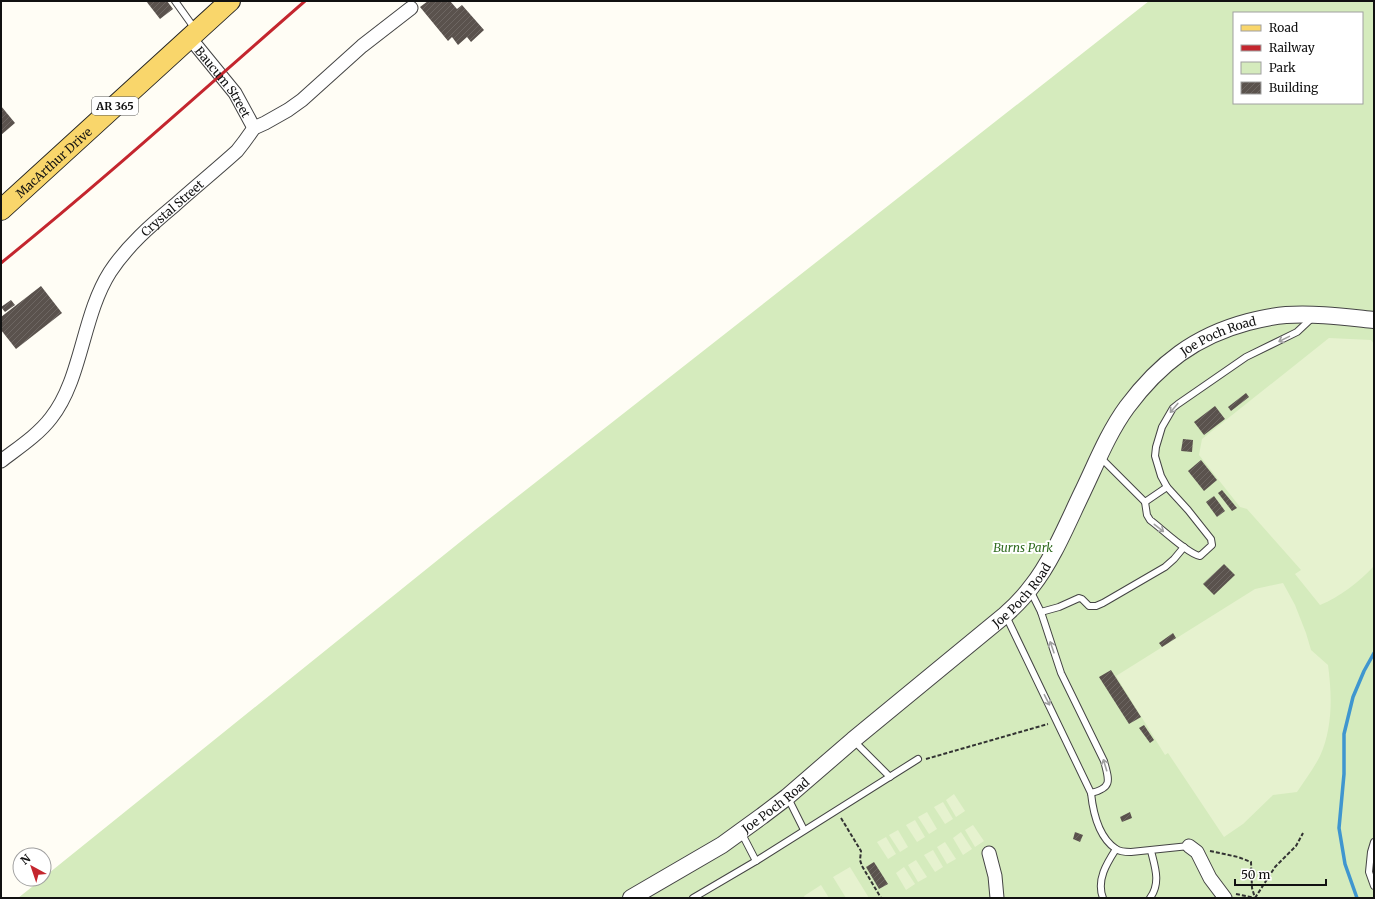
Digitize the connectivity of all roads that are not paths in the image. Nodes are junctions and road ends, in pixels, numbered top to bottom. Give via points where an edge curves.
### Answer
1 (175, 1) edge
2 (230, 1) edge
3 (411, 8) dead end
4 (193, 35) junction
5 (254, 128) junction
6 (1, 210) edge
7 (1314, 315) junction
8 (1374, 320) edge
9 (1100, 456) junction
10 (1, 462) edge
11 (1167, 486) junction
12 (1145, 502) junction
13 (1184, 547) junction
14 (1030, 589) junction
15 (1041, 612) junction
16 (1005, 615) junction
17 (853, 740) junction
18 (918, 759) road end
19 (890, 776) junction
20 (1091, 793) junction
21 (787, 797) junction
22 (804, 830) junction
23 (741, 832) junction
24 (1374, 842) edge
25 (1189, 846) joint
26 (1116, 849) junction
27 (1151, 851) junction
28 (988, 853) dead end
29 (756, 861) junction
30 (1374, 886) edge
31 (631, 898) edge
32 (693, 898) edge
33 (996, 898) edge
34 (1103, 898) edge
35 (1150, 898) edge
36 (1225, 898) edge

1 - 4 lane
2 - 4 main road, MacArthur Drive / AR 365
3 - 5 street, Crystal Street via 362,46 302,100
4 - 5 street, Baucum Street via 235,93
4 - 6 main road, MacArthur Drive / AR 365
5 - 10 street, Crystal Street via 236,151 131,244 110,272 95,303 73,376 60,405 40,430
7 - 8 street, Joe Poch Road
7 - 9 street, Joe Poch Road via 1263,318 1216,332 1178,353 1162,366 1126,408
7 -> 11 lane via 1298,332 1246,357 1173,408 1162,427 1155,456
9 - 12 lane
9 - 14 street, Joe Poch Road via 1043,571
11 - 12 lane
11 - 13 lane via 1213,542 1200,556
12 -> 13 lane via 1150,520
13 - 15 lane via 1165,567 1103,603 1089,606 1079,598
14 - 15 lane
14 - 16 street, Joe Poch Road
20 -> 15 lane via 1101,791 1108,783 1104,761 1061,673
16 - 17 street, Joe Poch Road
16 -> 20 lane
17 - 19 lane
17 - 21 street, Joe Poch Road
18 - 19 lane
19 - 22 lane
20 - 26 lane via 1093,811 1100,828
21 - 22 lane
21 - 23 street, Joe Poch Road
22 - 29 lane
23 - 29 lane
23 - 31 street, Joe Poch Road
24 - 30 lane via 1370,872
25 - 27 lane
25 - 36 street via 1197,852 1210,878
26 - 27 lane via 1123,852
26 - 34 lane via 1101,878
27 - 35 lane via 1157,877
28 - 33 street via 995,876
29 - 32 lane

